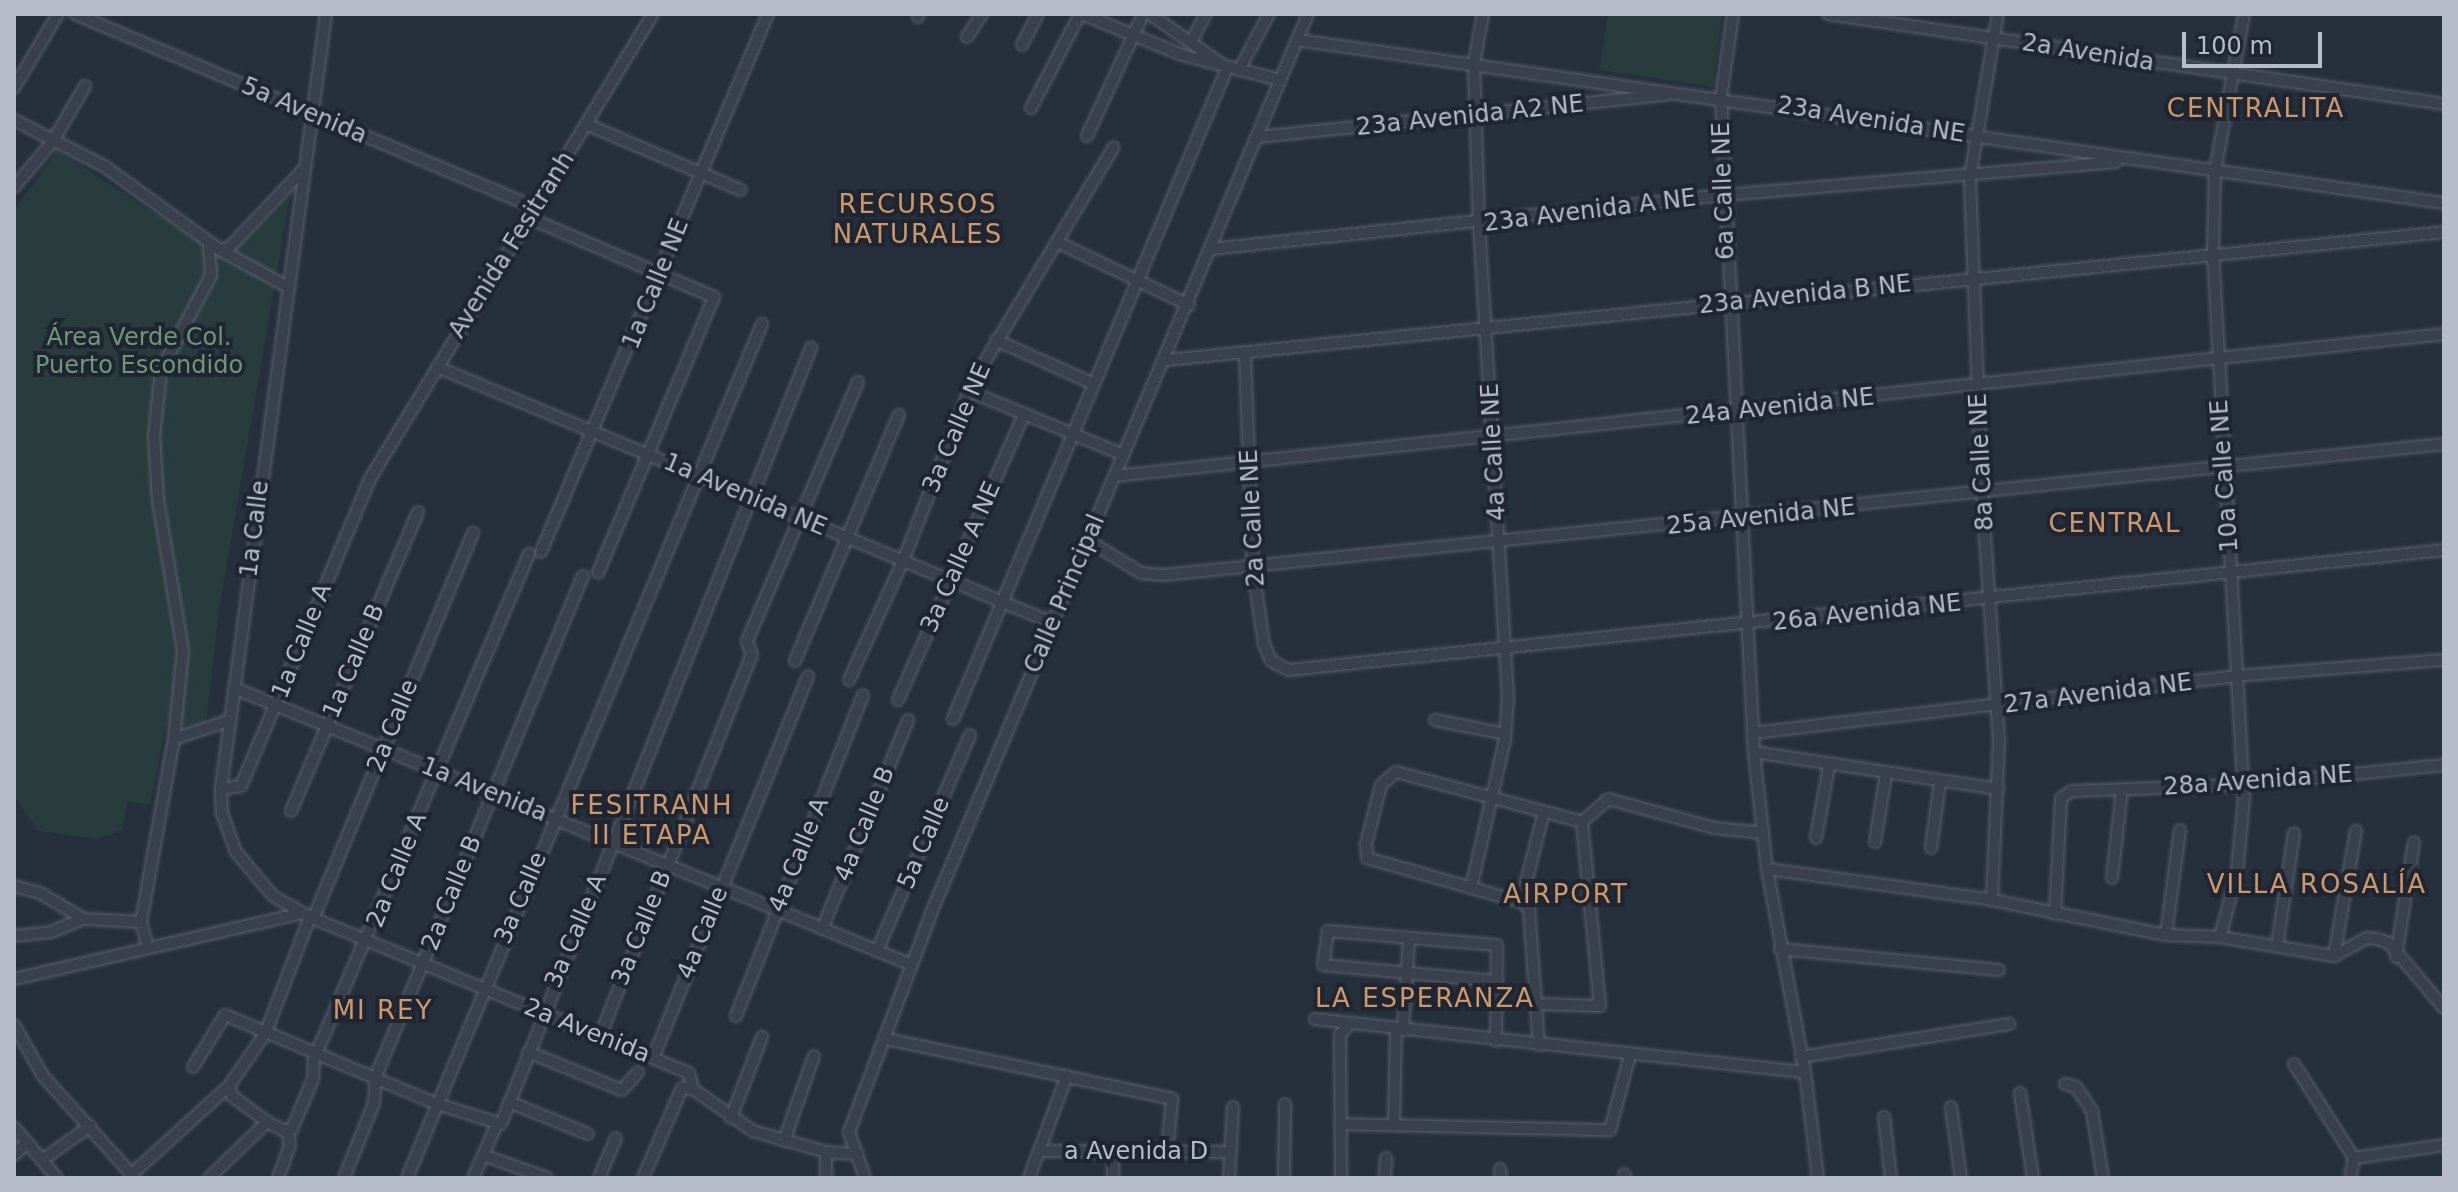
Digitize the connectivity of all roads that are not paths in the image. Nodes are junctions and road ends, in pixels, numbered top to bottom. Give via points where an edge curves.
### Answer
1 (58, 14) edge
2 (75, 14) edge
3 (326, 14) edge
4 (768, 14) edge
5 (982, 14) edge
6 (1038, 14) edge
7 (1081, 14) edge
8 (1143, 14) edge
9 (1150, 14) edge
10 (1206, 14) edge
11 (1269, 14) edge
12 (1308, 14) edge
13 (1483, 14) edge
14 (1733, 14) edge
15 (1828, 14) edge
16 (1998, 14) edge
17 (2244, 14) edge
18 (650, 15) edge
19 (1130, 35) junction
20 (967, 37) dead end
21 (1994, 38) junction
22 (1297, 40) junction
23 (1191, 42) junction
24 (1022, 45) dead end
25 (1474, 63) junction
26 (1233, 69) junction
27 (2233, 75) junction
28 (1280, 80) junction
29 (85, 86) dead end
30 (14, 88) edge
31 (1682, 93) junction
32 (1721, 97) junction
33 (2444, 104) edge
34 (1031, 108) dead end
35 (311, 113) junction
36 (1476, 116) junction
37 (14, 120) edge
38 (586, 124) junction
39 (1087, 136) dead end
40 (1976, 136) junction
41 (1258, 137) junction
42 (53, 141) junction
43 (1114, 147) dead end
44 (2133, 160) junction
45 (304, 168) junction
46 (2215, 171) junction
47 (702, 173) junction
48 (1970, 177) junction
49 (14, 187) edge
50 (741, 190) dead end
51 (1724, 195) junction
52 (2444, 203) edge
53 (530, 212) junction
54 (1479, 224) junction
55 (2444, 232) edge
56 (209, 243) junction
57 (1059, 243) junction
58 (1211, 249) junction
59 (220, 250) junction
60 (2213, 252) junction
61 (661, 274) junction
62 (1972, 277) junction
63 (1138, 281) junction
64 (288, 287) junction
65 (1729, 303) junction
66 (1189, 305) junction
67 (762, 324) dead end
68 (1487, 330) junction
69 (2444, 334) edge
70 (996, 340) junction
71 (811, 348) dead end
72 (1245, 354) junction
73 (2216, 357) junction
74 (1167, 360) junction
75 (437, 367) junction
76 (858, 382) dead end
77 (1094, 384) junction
78 (1977, 387) junction
79 (971, 392) junction
80 (1735, 412) junction
81 (1024, 414) junction
82 (899, 415) dead end
83 (594, 432) junction
84 (1073, 434) junction
85 (1493, 436) junction
86 (2444, 444) edge
87 (648, 455) junction
88 (1124, 455) junction
89 (1249, 461) junction
90 (2227, 464) junction
91 (699, 476) junction
92 (1115, 476) junction
93 (371, 477) joint
94 (1982, 494) junction
95 (750, 497) junction
96 (418, 512) dead end
97 (801, 518) junction
98 (1740, 519) junction
99 (473, 533) dead end
100 (847, 537) junction
101 (1087, 540) junction
102 (1498, 544) junction
103 (2444, 550) edge
104 (541, 552) dead end
105 (529, 554) dead end
106 (903, 561) junction
107 (1253, 569) junction
108 (598, 573) dead end
109 (2232, 573) junction
110 (583, 576) dead end
111 (951, 581) junction
112 (1991, 601) junction
113 (1002, 602) junction
114 (1053, 623) junction
115 (1747, 625) junction
116 (1507, 649) junction
117 (2444, 660) edge
118 (795, 661) dead end
119 (1289, 670) joint
120 (808, 676) dead end
121 (2235, 676) junction
122 (849, 680) dead end
123 (234, 688) junction
124 (863, 695) dead end
125 (898, 700) dead end
126 (276, 704) junction
127 (1998, 707) junction
128 (953, 719) dead end
129 (230, 720) junction
130 (908, 720) dead end
131 (1435, 720) dead end
132 (327, 726) junction
133 (1753, 733) junction
134 (1505, 734) junction
135 (970, 735) dead end
136 (174, 739) junction
137 (383, 749) junction
138 (1754, 752) junction
139 (1829, 765) junction
140 (2444, 765) edge
141 (437, 771) junction
142 (1886, 774) junction
143 (1940, 782) junction
144 (2243, 785) junction
145 (221, 789) junction
146 (1998, 789) junction
147 (2122, 790) junction
148 (493, 794) junction
149 (1493, 799) junction
150 (291, 811) dead end
151 (1544, 812) junction
152 (555, 819) junction
153 (1582, 822) junction
154 (2180, 830) dead end
155 (2356, 831) dead end
156 (1763, 833) junction
157 (2294, 833) dead end
158 (1816, 838) dead end
159 (1875, 842) dead end
160 (2414, 842) dead end
161 (612, 844) junction
162 (1931, 848) dead end
163 (666, 867) junction
164 (1767, 869) junction
165 (2112, 878) dead end
166 (14, 886) edge
167 (721, 888) junction
168 (1471, 888) junction
169 (1992, 900) junction
170 (1521, 902) junction
171 (777, 911) junction
172 (2055, 914) junction
173 (309, 917) junction
174 (84, 919) junction
175 (141, 922) junction
176 (822, 929) junction
177 (2166, 935) junction
178 (14, 936) edge
179 (2220, 937) junction
180 (1409, 939) junction
181 (368, 941) junction
182 (2277, 946) junction
183 (148, 948) junction
184 (1780, 949) junction
185 (877, 951) junction
186 (2334, 956) junction
187 (2396, 957) junction
188 (423, 964) junction
189 (912, 965) junction
190 (1999, 970) dead end
191 (1407, 972) junction
192 (14, 979) edge
193 (1497, 981) junction
194 (483, 989) junction
195 (1537, 1004) junction
196 (2444, 1008) edge
197 (542, 1013) junction
198 (736, 1016) dead end
199 (1315, 1019) dead end
200 (1349, 1024) junction
201 (2009, 1024) dead end
202 (14, 1025) edge
203 (1400, 1030) junction
204 (266, 1032) junction
205 (600, 1036) junction
206 (762, 1037) dead end
207 (886, 1039) junction
208 (1496, 1041) junction
209 (1539, 1045) junction
210 (528, 1052) junction
211 (319, 1053) junction
212 (1630, 1055) junction
213 (814, 1056) dead end
214 (1801, 1057) junction
215 (653, 1058) junction
216 (2294, 1064) dead end
217 (193, 1067) dead end
218 (638, 1072) dead end
219 (1805, 1072) junction
220 (376, 1076) junction
221 (1067, 1076) junction
222 (2065, 1084) dead end
223 (229, 1086) junction
224 (693, 1089) junction
225 (2020, 1093) dead end
226 (509, 1102) junction
227 (437, 1104) junction
228 (1285, 1104) dead end
229 (1233, 1107) dead end
230 (1951, 1107) dead end
231 (1884, 1117) dead end
232 (731, 1118) junction
233 (267, 1122) junction
234 (1341, 1124) junction
235 (1394, 1124) junction
236 (90, 1126) junction
237 (496, 1126) junction
238 (14, 1127) edge
239 (288, 1131) junction
240 (588, 1134) dead end
241 (616, 1138) dead end
242 (784, 1141) junction
243 (27, 1143) junction
244 (2444, 1145) edge
245 (1042, 1151) junction
246 (826, 1152) junction
247 (1113, 1152) junction
248 (1167, 1152) junction
249 (1230, 1152) junction
250 (858, 1154) junction
251 (14, 1155) edge
252 (483, 1155) junction
253 (1386, 1158) dead end
254 (2354, 1158) junction
255 (42, 1160) junction
256 (133, 1176) edge
257 (57, 1178) edge
258 (209, 1178) edge
259 (278, 1178) edge
260 (344, 1178) edge
261 (407, 1178) edge
262 (473, 1178) edge
263 (547, 1178) edge
264 (599, 1178) edge
265 (643, 1178) edge
266 (826, 1178) edge
267 (865, 1178) edge
268 (1029, 1178) edge
269 (1113, 1178) edge
270 (1229, 1178) edge
271 (1284, 1178) edge
272 (1341, 1178) edge
273 (1385, 1178) edge
274 (1818, 1178) edge
275 (1891, 1178) edge
276 (1961, 1178) edge
277 (2033, 1178) edge
278 (2103, 1178) edge
279 (2350, 1178) edge

1 - 30 street
2 - 35 street, 5a Avenida
3 - 35 street, 1a Calle
4 - 47 street, 1a Calle NE
5 - 20 street
6 - 24 street
7 - 19 street
7 - 34 street
8 - 19 street
9 - 23 street
10 - 23 street
11 - 26 street
12 - 22 street, Calle Principal
13 - 25 street, 4a Calle NE
14 - 32 street, 6a Calle NE
15 - 21 street, 2a Avenida
16 - 21 street, 8a Calle NE
17 - 27 street, 10a Calle NE
18 - 38 street, Avenida Fesitranh
19 - 26 street
19 - 39 street
21 - 27 street, 2a Avenida
21 - 40 street, 8a Calle NE
22 - 25 street, 23a Avenida NE
22 - 28 street, Calle Principal
23 - 26 street
25 - 31 street, 23a Avenida NE
25 - 36 street, 4a Calle NE
26 - 28 street
26 - 63 street
27 - 33 street, 2a Avenida
27 - 46 street, 10a Calle NE
28 - 41 street, Calle Principal
29 - 42 street
31 - 32 street, 23a Avenida NE
31 - 36 street, 23a Avenida A2 NE
32 - 40 street, 23a Avenida NE
32 - 51 street, 6a Calle NE
35 - 45 street, 1a Calle
35 - 53 street, 5a Avenida
36 - 41 street, 23a Avenida A2 NE
36 - 54 street, 4a Calle NE
37 - 42 street
38 - 47 street
38 - 53 street, Avenida Fesitranh
40 - 44 street, 23a Avenida NE
40 - 48 street, 8a Calle NE
41 - 58 street, Calle Principal
42 - 49 street
42 - 56 street via 128,182
43 - 57 street, 3a Calle NE
44 - 46 street, 23a Avenida NE
44 - 48 street, 23a Avenida A NE
45 - 59 street via 229,248
45 - 64 street, 1a Calle
46 - 52 street, 23a Avenida NE
46 - 60 street, 10a Calle NE
47 - 50 street
47 - 61 street, 1a Calle NE
48 - 51 street, 23a Avenida A NE
48 - 62 street, 8a Calle NE
51 - 54 street, 23a Avenida A NE
51 - 65 street, 6a Calle NE
53 - 61 street, 5a Avenida
53 - 75 street, Avenida Fesitranh
54 - 58 street, 23a Avenida A NE
54 - 68 street, 4a Calle NE
55 - 60 street, 23a Avenida B NE
56 - 59 street
56 - 136 street via 211,275 161,370 154,436 158,500 183,651
57 - 63 street
57 - 70 street, 3a Calle NE
58 - 66 street, Calle Principal
59 - 64 street
60 - 62 street, 23a Avenida B NE
60 - 73 street, 10a Calle NE
61 - 83 street, 1a Calle NE
61 - 87 street, 5a Avenida via 714,297
62 - 65 street, 23a Avenida B NE
62 - 78 street, 8a Calle NE
63 - 66 street
63 - 77 street
64 - 123 street, 1a Calle
65 - 68 street, 23a Avenida B NE
65 - 80 street, 6a Calle NE
66 - 74 street, Calle Principal
67 - 91 street, 3a Calle
68 - 72 street, 23a Avenida B NE
68 - 85 street, 4a Calle NE
69 - 73 street, 24a Avenida NE
70 - 77 street
70 - 79 street, 3a Calle NE
71 - 95 street
72 - 74 street, 23a Avenida B NE
72 - 89 street, 2a Calle NE
73 - 78 street, 24a Avenida NE
73 - 90 street, 10a Calle NE
74 - 88 street, Calle Principal
75 - 83 street, 1a Avenida NE
75 - 93 street, Avenida Fesitranh
76 - 97 street, 3a Calle B
77 - 84 street
78 - 80 street, 24a Avenida NE
78 - 94 street, 8a Calle NE
79 - 81 street
79 - 106 street, 3a Calle NE
80 - 85 street, 24a Avenida NE
80 - 98 street, 6a Calle NE
81 - 84 street
81 - 111 street, 3a Calle A NE
82 - 100 street
83 - 87 street, 1a Avenida NE
83 - 104 street, 1a Calle NE
84 - 88 street
84 - 113 street
85 - 89 street, 24a Avenida NE
85 - 102 street, 4a Calle NE
86 - 90 street, 25a Avenida NE
87 - 91 street, 1a Avenida NE
87 - 108 street
88 - 92 street, Calle Principal
89 - 92 street, 24a Avenida NE
89 - 107 street, 2a Calle NE
90 - 94 street, 25a Avenida NE
90 - 109 street, 10a Calle NE
91 - 95 street, 1a Avenida NE
91 - 152 street, 3a Calle
92 - 101 street, Calle Principal
93 - 126 street, 1a Calle A
94 - 98 street, 25a Avenida NE
94 - 112 street, 8a Calle NE
95 - 97 street, 1a Avenida NE
95 - 161 street, 3a Calle A
96 - 132 street, 1a Calle B
97 - 100 street, 1a Avenida NE
97 - 163 street, 3a Calle B via 747,641 752,655
98 - 102 street, 25a Avenida NE
98 - 115 street, 6a Calle NE
99 - 137 street, 2a Calle
100 - 106 street, 1a Avenida NE
100 - 118 street
101 - 107 street, 25a Avenida NE via 1141,573
101 - 114 street, Calle Principal
102 - 107 street, 25a Avenida NE
102 - 116 street, 4a Calle NE
103 - 109 street, 26a Avenida NE
105 - 141 street, 2a Calle A
106 - 111 street, 1a Avenida NE
106 - 122 street, 3a Calle NE
107 - 119 street, 2a Calle NE via 1264,644 1271,661
109 - 112 street, 26a Avenida NE
109 - 121 street, 10a Calle NE
110 - 148 street, 2a Calle B
111 - 113 street, 1a Avenida NE
111 - 125 street, 3a Calle A NE
112 - 115 street, 26a Avenida NE
112 - 127 street, 8a Calle NE
113 - 114 street, 1a Avenida NE
113 - 128 street
114 - 189 street, Calle Principal
115 - 116 street, 26a Avenida NE
115 - 133 street, 6a Calle NE
116 - 119 street, 26a Avenida NE
116 - 134 street, 4a Calle NE
117 - 121 street, 27a Avenida NE
120 - 167 street, 4a Calle
121 - 127 street, 27a Avenida NE
121 - 144 street, 10a Calle NE
123 - 126 street, 1a Avenida
123 - 129 street, 1a Calle
124 - 171 street, 4a Calle A
126 - 132 street, 1a Avenida
126 - 145 street, 1a Calle A via 241,786
127 - 133 street, 27a Avenida NE
127 - 146 street, 8a Calle NE
129 - 136 street
129 - 145 street, 1a Calle
130 - 176 street, 4a Calle B
131 - 134 street
132 - 137 street, 1a Avenida
132 - 150 street, 1a Calle B
133 - 138 street, 6a Calle NE
134 - 149 street, 4a Calle NE
135 - 185 street, 5a Calle
136 - 175 street
137 - 141 street, 1a Avenida
137 - 173 street, 2a Calle
138 - 139 street
138 - 156 street, 6a Calle NE
139 - 142 street
139 - 158 street
140 - 144 street, 28a Avenida NE
141 - 148 street, 1a Avenida
141 - 181 street, 2a Calle A
142 - 143 street
142 - 159 street
143 - 146 street
143 - 162 street
144 - 147 street, 28a Avenida NE
144 - 179 street, 10a Calle NE via 2237,873
145 - 173 street, 1a Calle via 222,813 236,852 273,896
146 - 169 street, 8a Calle NE
147 - 165 street
147 - 172 street, 28a Avenida NE via 2072,791 2061,798
148 - 152 street, 1a Avenida
148 - 188 street, 2a Calle B
149 - 151 street
149 - 168 street, 4a Calle NE
149 - 168 street via 1396,772 1381,785 1366,844 1367,858
151 - 153 street
151 - 170 street
152 - 161 street, 1a Avenida
152 - 194 street, 3a Calle
153 - 156 street via 1608,799 1715,828
153 - 195 street via 1600,1006
154 - 177 street
155 - 186 street
156 - 164 street, 6a Calle NE
157 - 182 street
160 - 187 street
161 - 163 street, 1a Avenida
161 - 197 street, 3a Calle A
163 - 167 street, 1a Avenida
163 - 205 street, 3a Calle B
164 - 169 street
164 - 184 street, 6a Calle NE
166 - 174 street via 40,893
167 - 171 street, 1a Avenida
167 - 215 street, 4a Calle
168 - 170 street
169 - 172 street
170 - 195 street via 1529,908
171 - 176 street, 1a Avenida
171 - 198 street, 4a Calle A
172 - 177 street
173 - 181 street, 2a Avenida
173 - 183 street
173 - 204 street, 2a Calle
174 - 175 street
174 - 178 street via 51,932
175 - 183 street
176 - 185 street, 1a Avenida
177 - 179 street
179 - 182 street
180 - 191 street
180 - 191 street via 1328,931 1323,965
180 - 193 street via 1497,945
181 - 188 street, 2a Avenida
181 - 211 street, 2a Calle A
182 - 186 street
183 - 192 street
184 - 190 street
184 - 214 street, 6a Calle NE
185 - 189 street, 1a Avenida
186 - 187 street via 2367,938 2389,943
187 - 196 street
188 - 194 street, 2a Avenida
188 - 220 street, 2a Calle B
189 - 207 street, Calle Principal
191 - 193 street
191 - 203 street
193 - 208 street
194 - 197 street, 2a Avenida
194 - 227 street, 3a Calle
195 - 209 street
197 - 205 street, 2a Avenida
197 - 210 street, 3a Calle A
199 - 200 street
200 - 203 street
200 - 234 street via 1340,1035
201 - 214 street
202 - 236 street via 43,1076
203 - 208 street
203 - 235 street
204 - 211 street
204 - 217 street via 222,1016
204 - 223 street, 2a Calle
205 - 215 street, 2a Avenida
206 - 232 street
207 - 221 street
207 - 250 street, Calle Principal via 849,1132
208 - 209 street
209 - 212 street
210 - 218 street via 622,1090
210 - 226 street, 3a Calle A
211 - 220 street
211 - 239 street, 2a Calle A
212 - 219 street
212 - 235 street via 1610,1130
213 - 242 street
214 - 219 street, 6a Calle NE
215 - 224 street, 2a Avenida via 689,1073
216 - 254 street
219 - 274 street, 6a Calle NE
220 - 227 street
220 - 260 street, 2a Calle B via 374,1103
221 - 245 street
221 - 248 street via 1172,1099
222 - 278 street via 2076,1087 2092,1111
223 - 233 street via 232,1096
223 - 256 street, 2a Calle
224 - 232 street, 2a Avenida
224 - 265 street via 682,1088
225 - 277 street
226 - 237 street, 3a Calle A
226 - 240 street
227 - 237 street
227 - 261 street, 3a Calle
228 - 271 street
229 - 249 street
230 - 276 street
231 - 275 street
232 - 242 street, 2a Avenida
233 - 239 street
233 - 258 street
234 - 235 street
234 - 272 street
236 - 255 street
236 - 256 street
237 - 252 street, 3a Calle A
238 - 243 street
239 - 259 street, 2a Calle A via 290,1145
241 - 264 street
242 - 246 street, 2a Avenida
243 - 251 street
243 - 255 street
244 - 254 street
245 - 247 street, a Avenida D
245 - 268 street
246 - 250 street, 2a Avenida
246 - 266 street
247 - 248 street, a Avenida D
247 - 269 street
248 - 249 street, a Avenida D
249 - 270 street
250 - 267 street, Calle Principal
252 - 262 street, 3a Calle A
252 - 263 street
253 - 273 street
254 - 279 street
255 - 257 street

